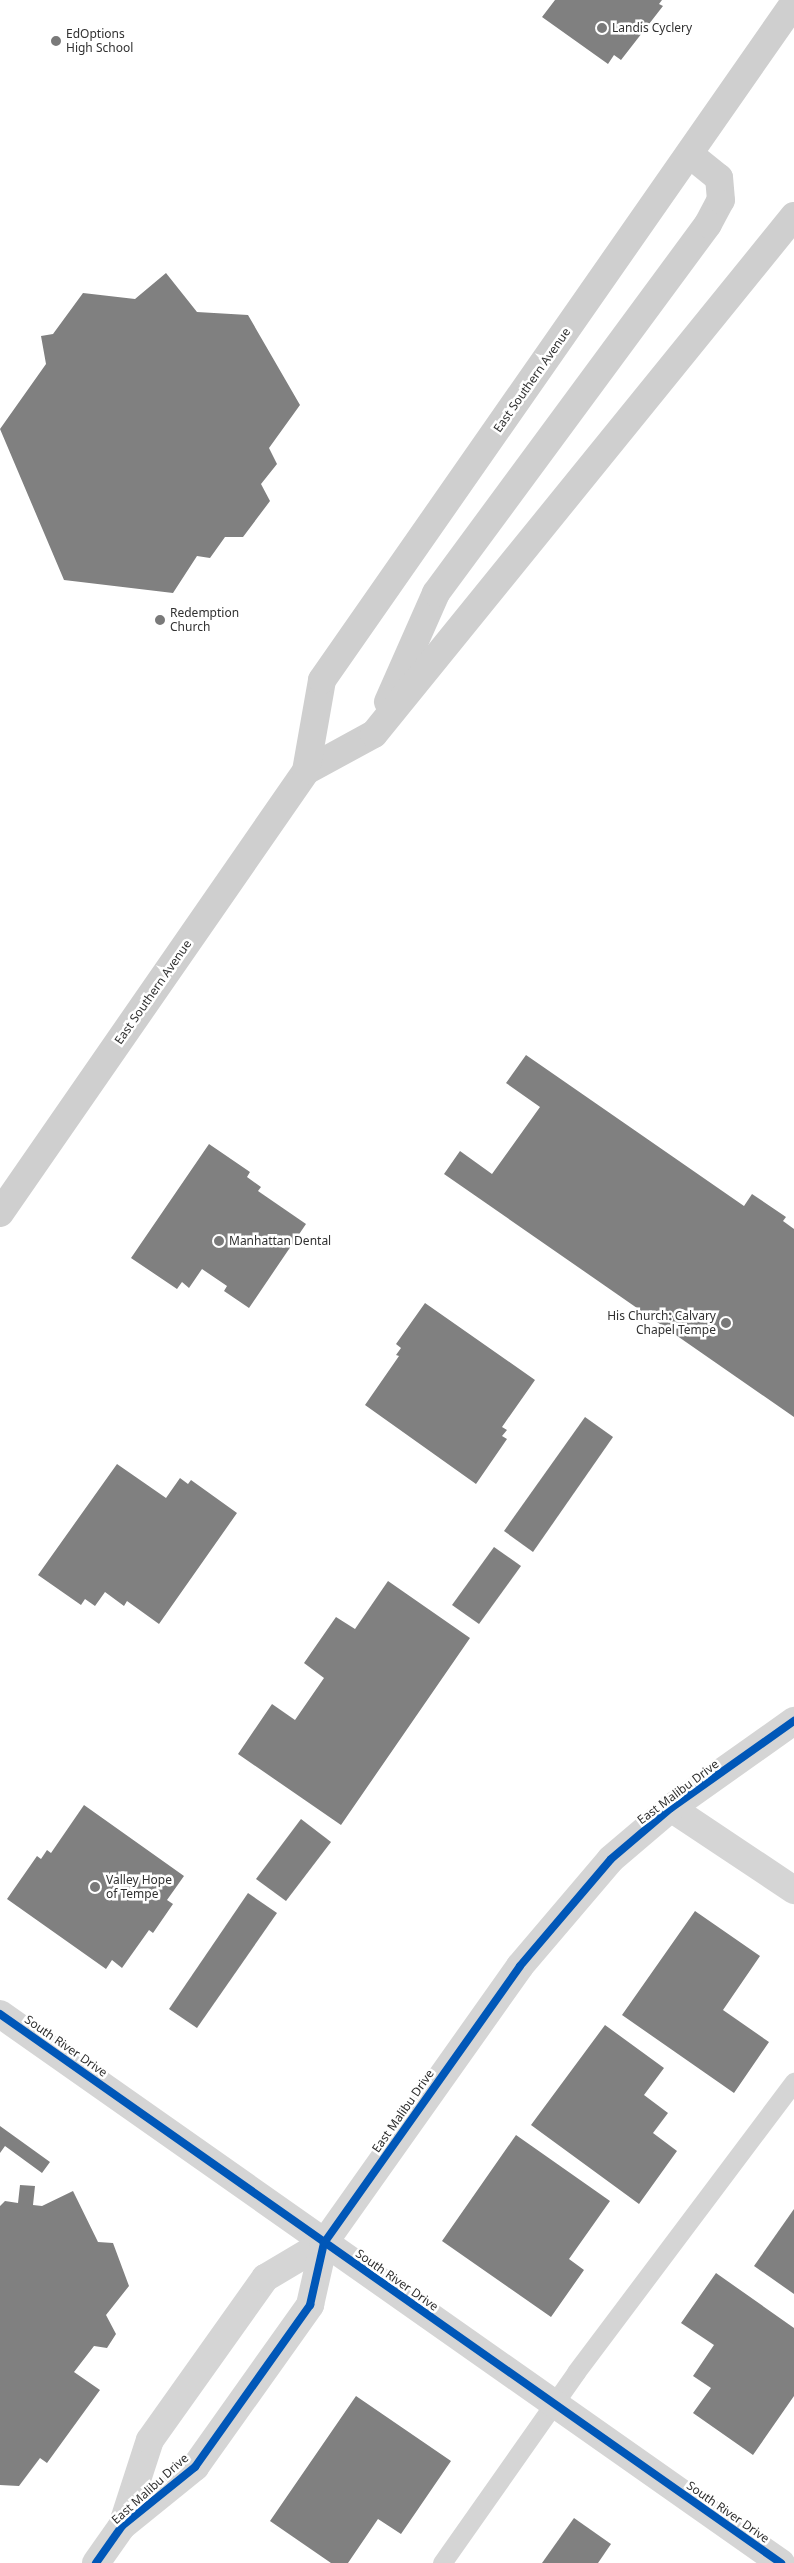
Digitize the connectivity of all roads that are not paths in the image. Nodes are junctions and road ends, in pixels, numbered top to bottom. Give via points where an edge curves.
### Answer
1 (794, 3) edge
2 (689, 154) junction
3 (794, 216) edge
4 (374, 734) junction
5 (306, 771) junction
6 (0, 1213) edge
7 (794, 1721) edge
8 (671, 1808) junction
9 (794, 1890) edge
10 (0, 2014) edge
11 (794, 2082) edge
12 (324, 2243) junction
13 (554, 2404) junction
14 (122, 2526) junction
15 (96, 2563) edge
16 (442, 2563) edge
17 (781, 2563) edge

1 - 2 main road, East Southern Avenue
2 - 4 main road via 719,178 721,200 708,224 436,593
2 - 5 main road, East Southern Avenue via 322,680
3 - 4 main road, East Southern Avenue
4 - 5 main road, East Southern Avenue
5 - 6 main road, East Southern Avenue
7 - 8 street, East Malibu Drive
8 - 9 street
8 - 12 street, East Malibu Drive via 611,1859 520,1966
10 - 12 street, South River Drive
11 - 13 lane
12 - 13 street, South River Drive
12 - 14 street, East Malibu Drive via 310,2305 194,2466
12 - 14 street, East Malibu Drive via 265,2278 150,2440
13 - 16 lane
13 - 17 street, South River Drive
14 - 15 street, East Malibu Drive

